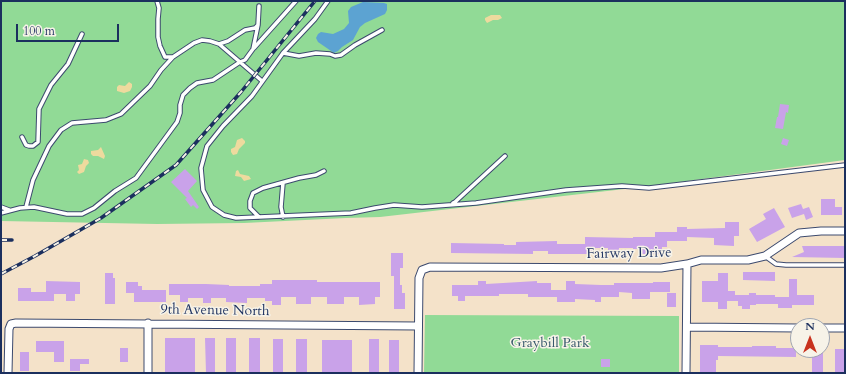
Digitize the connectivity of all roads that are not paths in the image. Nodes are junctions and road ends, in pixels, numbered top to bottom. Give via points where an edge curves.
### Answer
1 (157, 1) edge
2 (296, 1) edge
3 (328, 1) edge
4 (259, 6) dead end
5 (258, 25) junction
6 (382, 30) dead end
7 (82, 34) dead end
8 (219, 44) junction
9 (253, 49) junction
10 (283, 53) junction
11 (173, 57) junction
12 (240, 62) junction
13 (262, 81) junction
14 (22, 137) dead end
15 (505, 156) dead end
16 (845, 164) edge
17 (324, 171) dead end
18 (283, 183) junction
19 (449, 204) junction
20 (1, 207) edge
21 (26, 208) junction
22 (10, 211) junction
23 (1, 213) edge
24 (283, 217) junction
25 (259, 218) junction
26 (845, 231) edge
27 (765, 256) junction
28 (687, 264) junction
29 (845, 265) edge
30 (148, 323) junction
31 (418, 326) junction
32 (687, 327) junction
33 (790, 328) edge
34 (830, 328) edge
35 (845, 328) edge
36 (8, 373) edge
37 (148, 373) edge
38 (418, 373) edge
39 (686, 373) edge

1 - 11 lane via 160,46 165,57
2 - 9 lane
3 - 10 lane via 315,20
4 - 5 lane
5 - 8 lane
5 - 9 lane
6 - 10 lane via 341,55 316,53 299,56
7 - 14 lane via 68,64 51,85 39,109 38,142 29,146
8 - 11 lane via 202,40
8 - 12 lane
9 - 12 lane via 245,60
10 - 13 lane
11 - 21 lane via 150,86 121,114 106,120 72,123 61,130 49,146 32,180
12 - 13 lane
12 - 21 lane via 213,80 198,83 190,88 183,95 178,122 136,178 94,208 82,214
13 - 25 lane via 252,96 207,146 201,168 203,190 212,207 224,215 236,218
15 - 19 lane via 456,202
16 - 19 lane via 649,188 622,186 566,190
17 - 18 lane
18 - 24 lane
18 - 25 lane via 253,193 250,208
19 - 24 lane via 422,207 394,205 351,213
20 - 22 lane
21 - 22 lane
22 - 23 lane
24 - 25 lane
26 - 27 street, Fairway Drive via 799,233
27 - 28 street, Fairway Drive via 748,260 701,260
27 - 29 lane via 776,264
28 - 31 street, Fairway Drive via 661,268 430,267 422,270 419,278
28 - 32 street
30 - 31 street, 9th Avenue North
30 - 36 street, 9th Avenue North via 11,324
30 - 37 street
31 - 38 street
32 - 33 street
32 - 39 street
34 - 35 street

